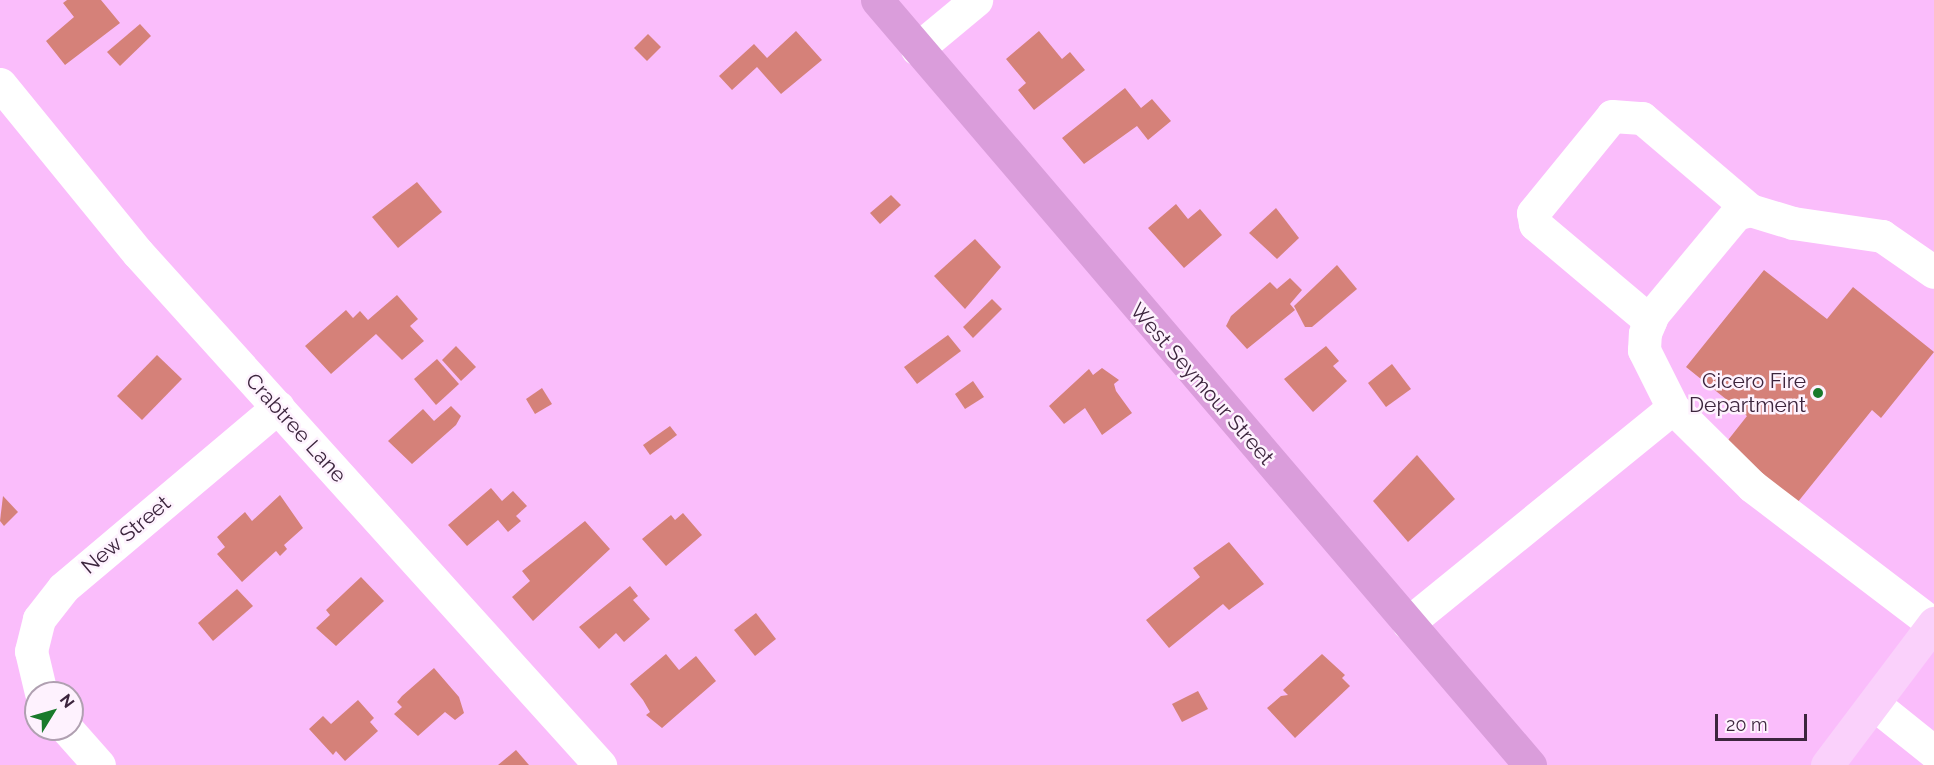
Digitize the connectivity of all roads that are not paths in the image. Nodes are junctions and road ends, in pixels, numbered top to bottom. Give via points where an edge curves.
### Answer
1 (877, 0) edge
2 (976, 0) edge
3 (916, 49) junction
4 (0, 84) edge
5 (1750, 210) junction
6 (1934, 272) edge
7 (1650, 321) junction
8 (278, 407) junction
9 (1673, 408) junction
10 (1408, 623) junction
11 (1934, 624) edge
12 (38, 681) edge
13 (1874, 704) junction
14 (78, 741) edge
15 (1934, 752) edge
16 (99, 765) edge
17 (600, 765) edge
18 (1530, 765) edge
19 (1827, 765) edge

1 - 3 highway, West Seymour Street
2 - 3 street
3 - 10 highway, West Seymour Street
4 - 8 street, Crabtree Lane via 138,253
5 - 6 street via 1793,223 1882,236
5 - 7 street via 1736,214 1725,225
5 - 7 street via 1642,118 1612,116 1533,213 1534,224
7 - 9 street via 1644,350
8 - 12 street, New Street via 63,588 39,619 31,651
8 - 17 street, Crabtree Lane
9 - 10 street
9 - 11 street via 1752,486
10 - 18 highway, West Seymour Street
11 - 13 main road
13 - 15 street
13 - 19 main road
14 - 16 street

